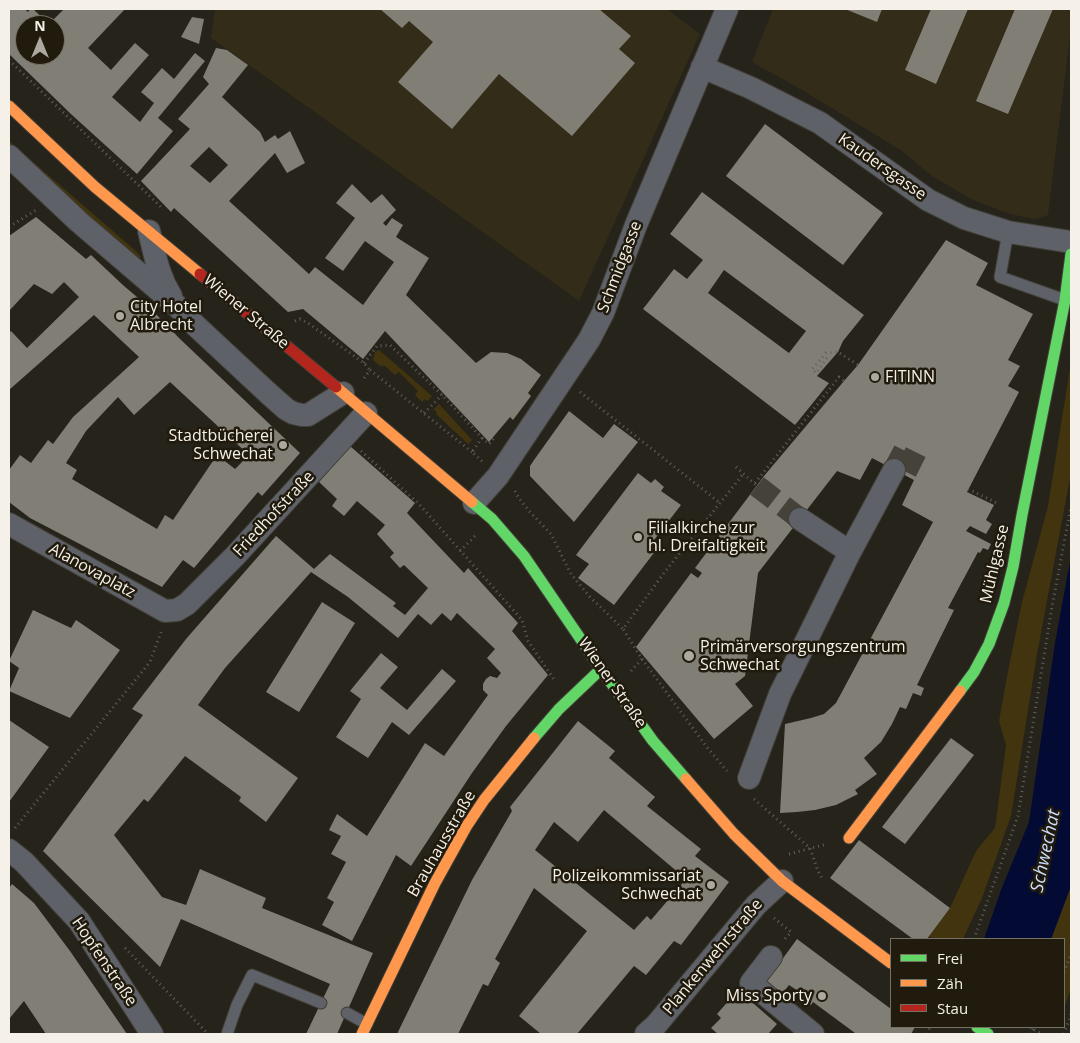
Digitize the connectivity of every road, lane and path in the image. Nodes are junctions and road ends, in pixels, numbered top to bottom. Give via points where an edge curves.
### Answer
1 (727, 9) edge
2 (9, 60) edge
3 (702, 67) junction
4 (9, 106) edge
5 (9, 156) edge
6 (34, 211) dead end
7 (166, 211) dead end
8 (9, 226) edge
9 (149, 231) junction
10 (1008, 232) junction
11 (1071, 242) edge
12 (1071, 254) edge
13 (1064, 300) junction
14 (176, 305) junction
15 (292, 322) dead end
16 (827, 358) dead end
17 (858, 365) dead end
18 (370, 370) junction
19 (844, 381) dead end
20 (574, 386) dead end
21 (442, 395) dead end
22 (353, 402) junction
23 (424, 412) junction
24 (500, 431) dead end
25 (344, 438) junction
26 (482, 438) dead end
27 (472, 452) dead end
28 (736, 467) dead end
29 (894, 470) tunnel mouth
30 (744, 474) junction
31 (968, 488) dead end
32 (474, 503) junction
33 (720, 503) junction
34 (1071, 506) edge
35 (1022, 515) junction
36 (800, 519) tunnel mouth
37 (9, 524) edge
38 (850, 552) junction
39 (177, 610) joint
40 (642, 659) junction
41 (601, 669) junction
42 (615, 688) junction
43 (570, 698) junction
44 (743, 782) junction
45 (849, 838) dead end
46 (9, 850) edge
47 (824, 881) dead end
48 (782, 882) junction
49 (974, 938) edge
50 (1071, 954) edge
51 (771, 957) dead end
52 (890, 962) edge
53 (1065, 969) edge
54 (321, 1003) dead end
55 (347, 1013) dead end
56 (1071, 1014) edge
57 (367, 1024) junction
58 (152, 1034) edge
59 (227, 1034) edge
60 (362, 1034) edge
61 (646, 1034) edge
62 (813, 1034) edge
63 (1064, 1034) edge

1 - 3 street, Schmidgasse
2 - 7 path
3 - 10 street, Kaudersgasse via 820,123 928,200 964,218
3 - 32 street, Schmidgasse via 636,224 603,313 589,340 498,476
4 - 9 main road, Wiener Straße via 95,187
5 - 14 street via 78,222
6 - 8 path
9 - 14 street via 157,268
9 - 22 main road, Wiener Straße
10 - 11 street, Kaudersgasse
10 - 13 lane via 1000,277
12 - 13 main road, Mühlgasse
13 - 35 main road, Mühlgasse
14 - 22 street via 268,393 293,412 302,416
15 - 18 path via 300,319 308,323
16 - 17 path via 816,372 812,369 826,353 838,352
18 - 22 path
18 - 23 path
19 - 30 path via 839,377 756,484
20 - 33 path
21 - 23 path
22 - 25 street, Friedhofstraße
22 - 32 main road, Wiener Straße
23 - 27 path
24 - 26 path via 489,444
25 - 39 street, Friedhofstraße via 235,556
25 - 43 path via 418,503 522,620 528,641
28 - 30 path
29 - 38 street
30 - 33 path
31 - 35 path
32 - 41 main road, Wiener Straße via 524,556
33 - 40 path via 623,629
34 - 49 path via 1018,816
35 - 45 main road, Mühlgasse via 1011,576 989,644 974,672
36 - 38 street
37 - 39 street, Alanovaplatz via 165,611
38 - 44 street via 780,694
40 - 42 path
40 - 44 path via 706,746
41 - 42 main road, Wiener Straße
41 - 43 main road, Brauhausstraße
42 - 48 main road, Wiener Straße via 653,741 734,834
43 - 57 main road, Brauhausstraße via 484,800 466,828 435,883
44 - 47 path via 810,848
46 - 58 street, Hopfenstraße via 79,922
48 - 52 main road, Wiener Straße
48 - 61 street, Plankenwehrstraße via 756,905
50 - 53 path
51 - 62 street via 751,983
54 - 59 lane via 252,975
55 - 57 lane
56 - 63 path
57 - 60 main road, Brauhausstraße

